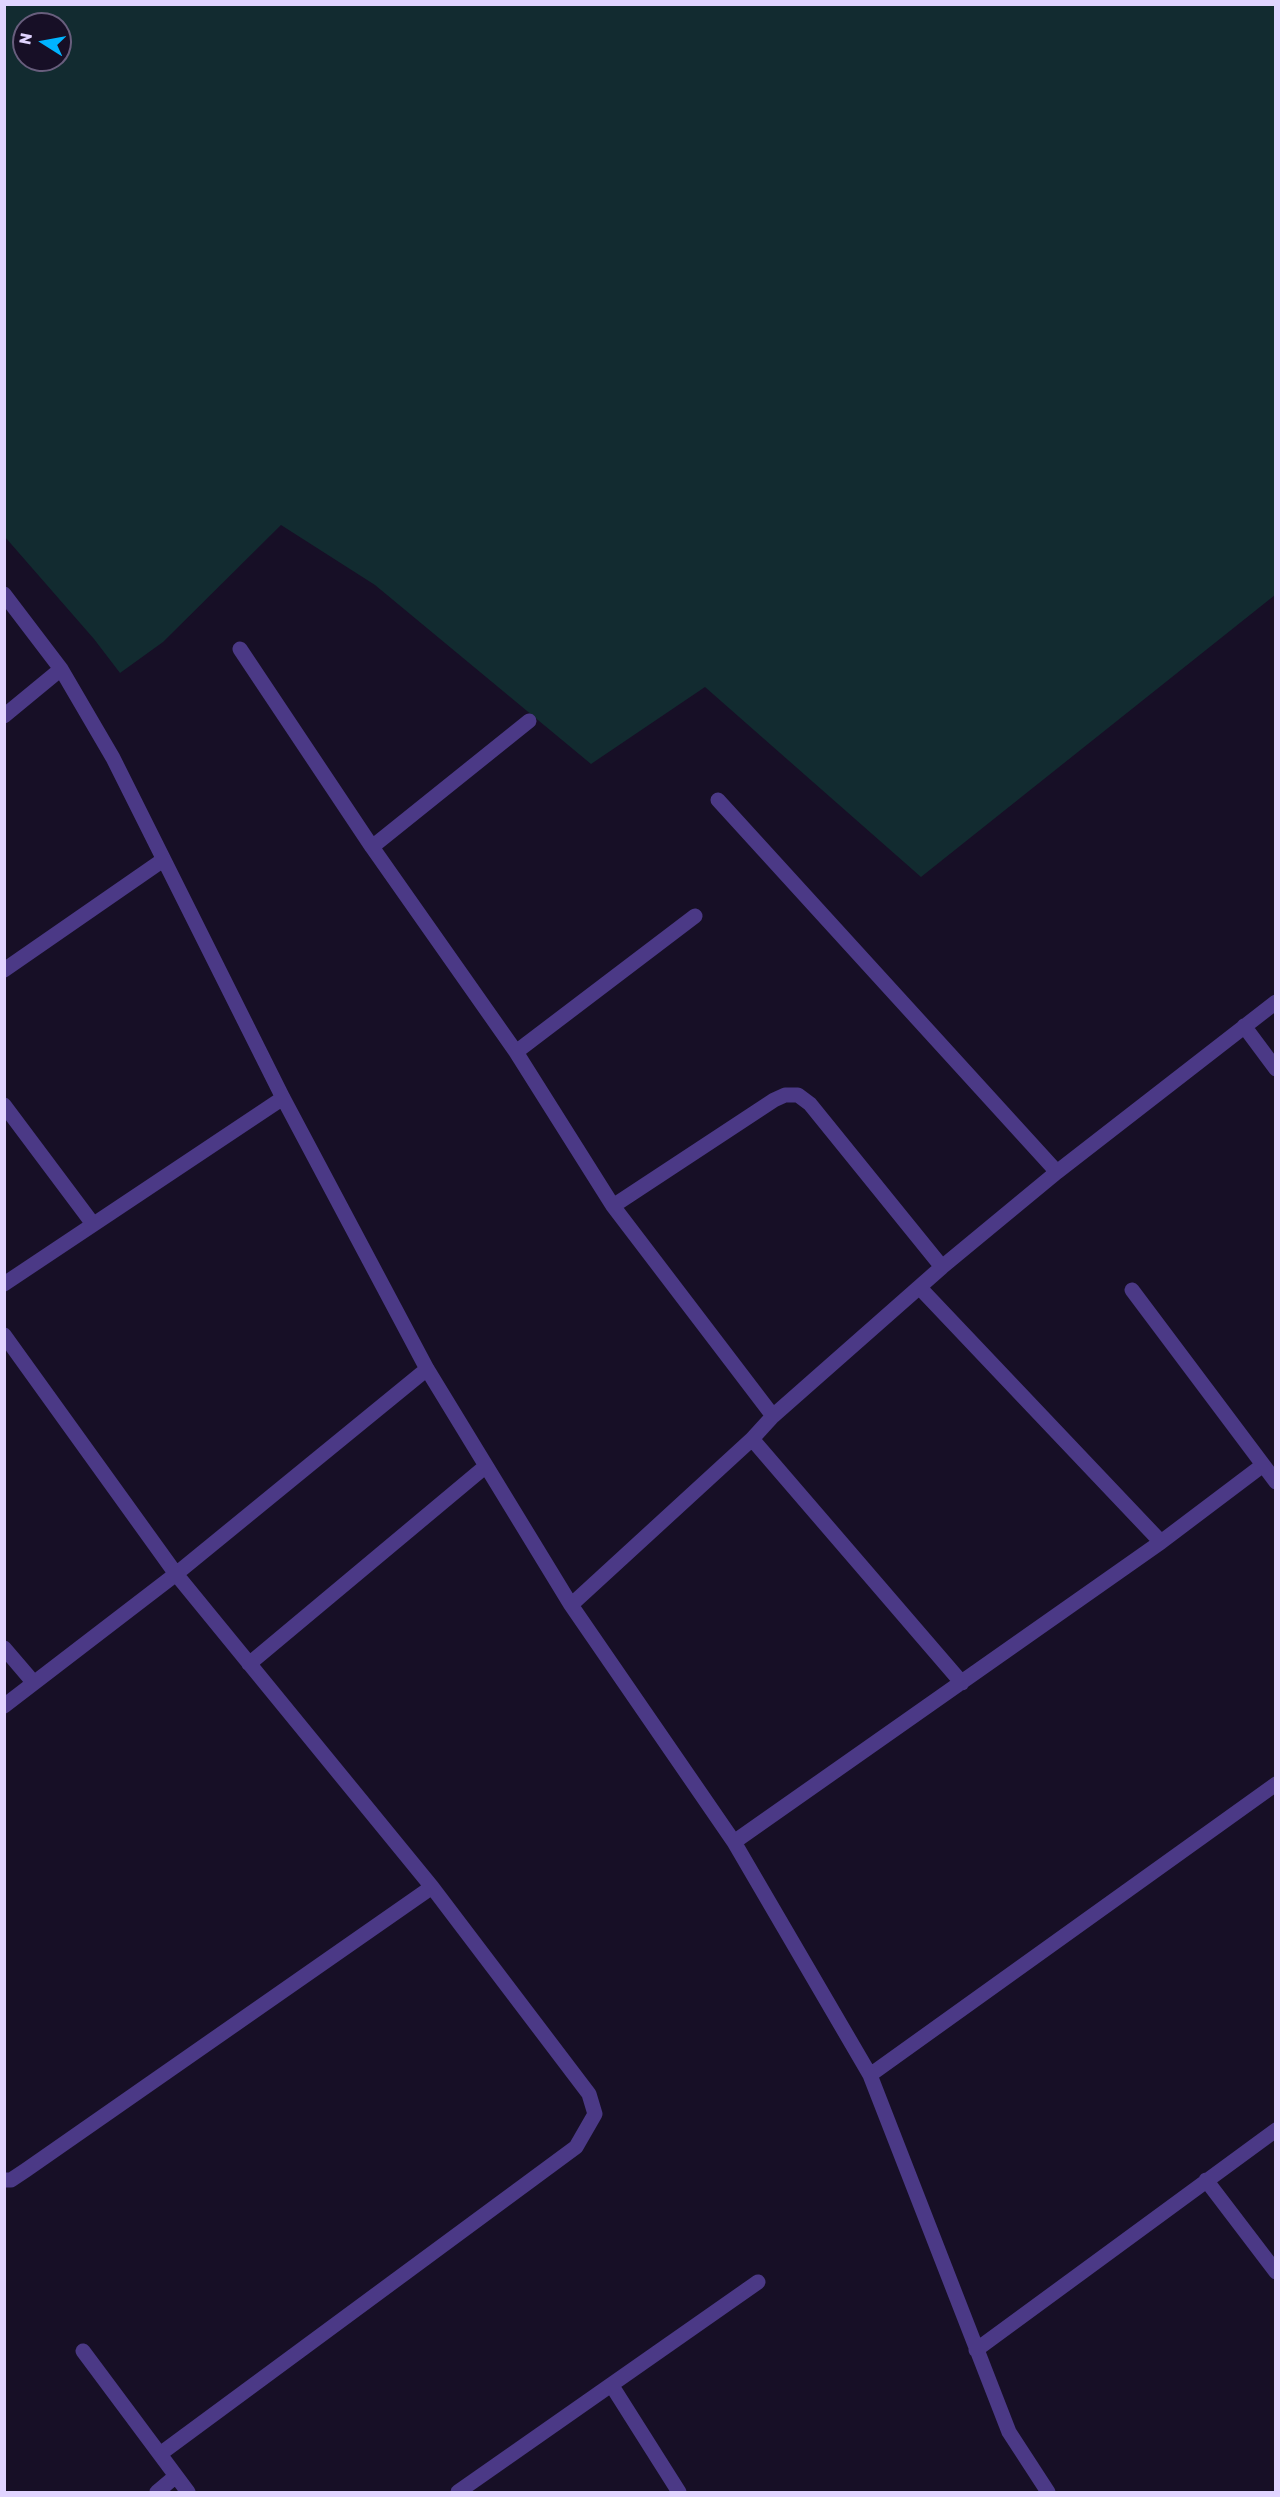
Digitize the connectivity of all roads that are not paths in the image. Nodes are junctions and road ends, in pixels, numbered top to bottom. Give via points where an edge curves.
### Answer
1 (4, 594) edge
2 (240, 649) dead end
3 (61, 669) junction
4 (4, 716) edge
5 (529, 721) dead end
6 (718, 800) dead end
7 (372, 847) junction
8 (163, 860) junction
9 (695, 916) dead end
10 (4, 970) edge
11 (1275, 1002) edge
12 (1244, 1026) junction
13 (516, 1052) junction
14 (1275, 1068) edge
15 (283, 1098) junction
16 (4, 1106) edge
17 (1057, 1172) junction
18 (613, 1206) junction
19 (93, 1224) junction
20 (942, 1267) junction
21 (4, 1284) edge
22 (920, 1288) junction
23 (1132, 1290) dead end
24 (4, 1335) edge
25 (427, 1370) junction
26 (773, 1416) junction
27 (752, 1439) junction
28 (486, 1466) junction
29 (1263, 1466) junction
30 (1275, 1482) edge
31 (1161, 1542) junction
32 (176, 1574) junction
33 (571, 1605) junction
34 (4, 1648) edge
35 (249, 1664) junction
36 (34, 1683) junction
37 (962, 1683) junction
38 (4, 1706) edge
39 (1275, 1784) edge
40 (734, 1842) junction
41 (432, 1887) junction
42 (870, 2075) junction
43 (1275, 2130) edge
44 (4, 2180) edge
45 (1206, 2180) junction
46 (1275, 2272) edge
47 (758, 2282) dead end
48 (976, 2350) junction
49 (83, 2351) dead end
50 (612, 2386) junction
51 (160, 2454) junction
52 (176, 2476) junction
53 (1042, 2490) edge
54 (157, 2493) edge
55 (188, 2493) edge
56 (458, 2493) edge
57 (679, 2493) edge

1 - 3 street
2 - 7 street
3 - 4 street
3 - 8 street via 113,758
5 - 7 street
6 - 17 street
7 - 13 street
8 - 10 street
8 - 15 street
9 - 13 street
11 - 12 street
12 - 14 street
12 - 17 street
13 - 18 street
15 - 19 street
15 - 25 street
16 - 19 street
17 - 20 street
18 - 20 street via 774,1100 798,1095 810,1104
18 - 26 street
19 - 21 street
20 - 22 street
22 - 26 street
22 - 31 street
23 - 29 street
24 - 32 street
25 - 28 street
25 - 32 street
26 - 27 street
27 - 33 street
27 - 37 street
28 - 33 street
28 - 35 street
29 - 30 street
29 - 31 street
31 - 37 street
32 - 35 street
32 - 36 street
33 - 40 street
34 - 36 street
35 - 41 street
36 - 38 street
37 - 40 street
39 - 42 street
40 - 42 street
41 - 44 street via 26,2170
41 - 51 street via 589,2094 594,2114 587,2131 576,2147
42 - 48 street
43 - 45 street
45 - 46 street
45 - 48 street
47 - 50 street
48 - 53 street via 1009,2432
49 - 51 street
50 - 56 street
50 - 57 street
51 - 52 street
52 - 54 street
52 - 55 street

